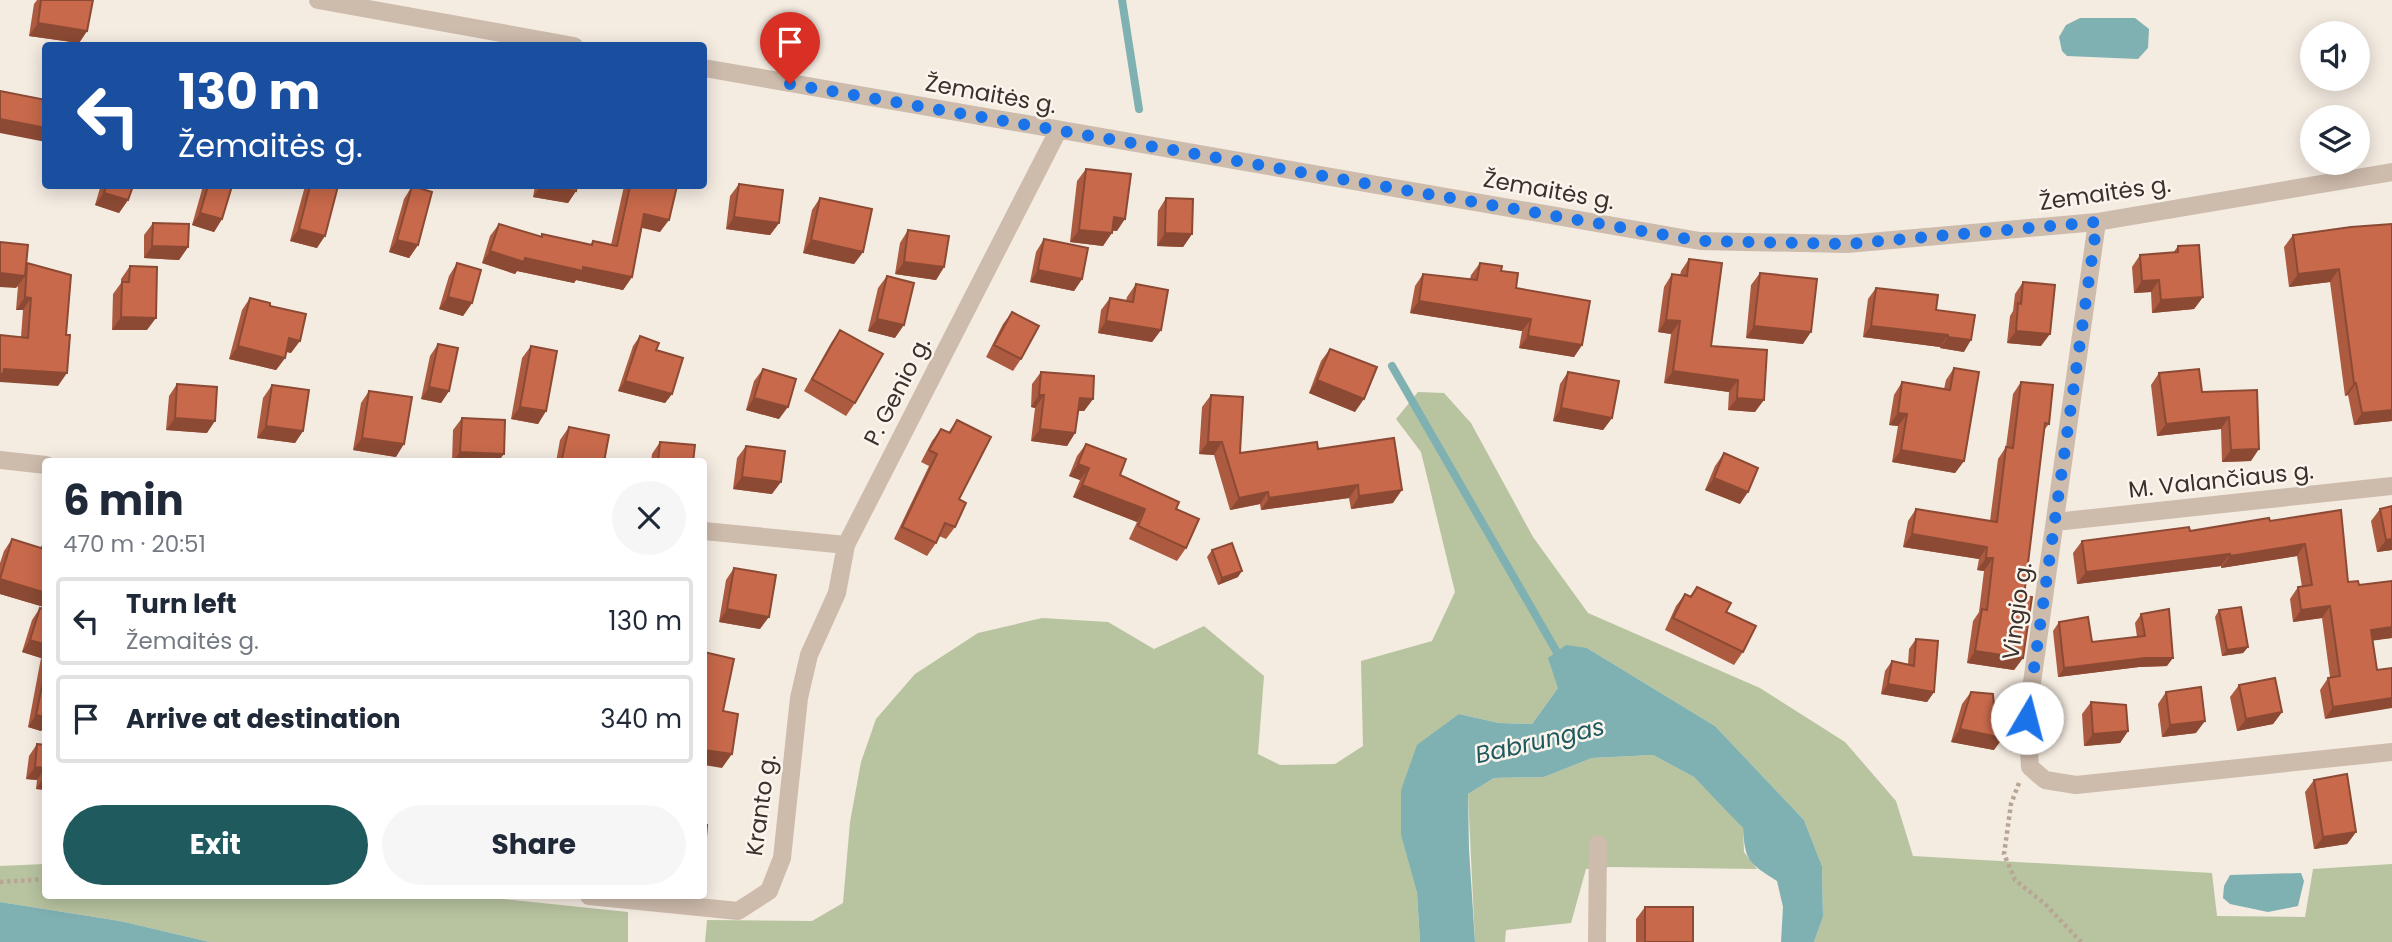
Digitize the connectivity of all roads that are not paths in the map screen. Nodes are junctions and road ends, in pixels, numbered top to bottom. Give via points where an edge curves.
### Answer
1 (318, 0) edge
2 (552, 42) edge
3 (707, 69) edge
4 (1058, 131) junction
5 (2392, 172) edge
6 (2097, 222) junction
7 (0, 460) edge
8 (42, 465) edge
9 (2392, 486) edge
10 (2055, 523) junction
11 (707, 531) edge
12 (846, 545) junction
13 (2392, 752) edge
14 (1598, 844) dead end
15 (619, 899) edge
16 (1597, 942) edge

1 - 2 street
3 - 4 street, Žemaitės g.
4 - 6 street, Žemaitės g. via 1700,241 1847,244
4 - 12 street, P. Genio g.
5 - 6 street, Žemaitės g.
6 - 10 street, Vingio g.
7 - 8 street
9 - 10 street, M. Valančiaus g.
10 - 13 street, Vingio g. via 2027,718 2030,767 2045,780 2076,785
11 - 12 street
12 - 15 street, Kranto g. via 837,593 809,654 799,698 782,858 769,891 738,911
14 - 16 street

